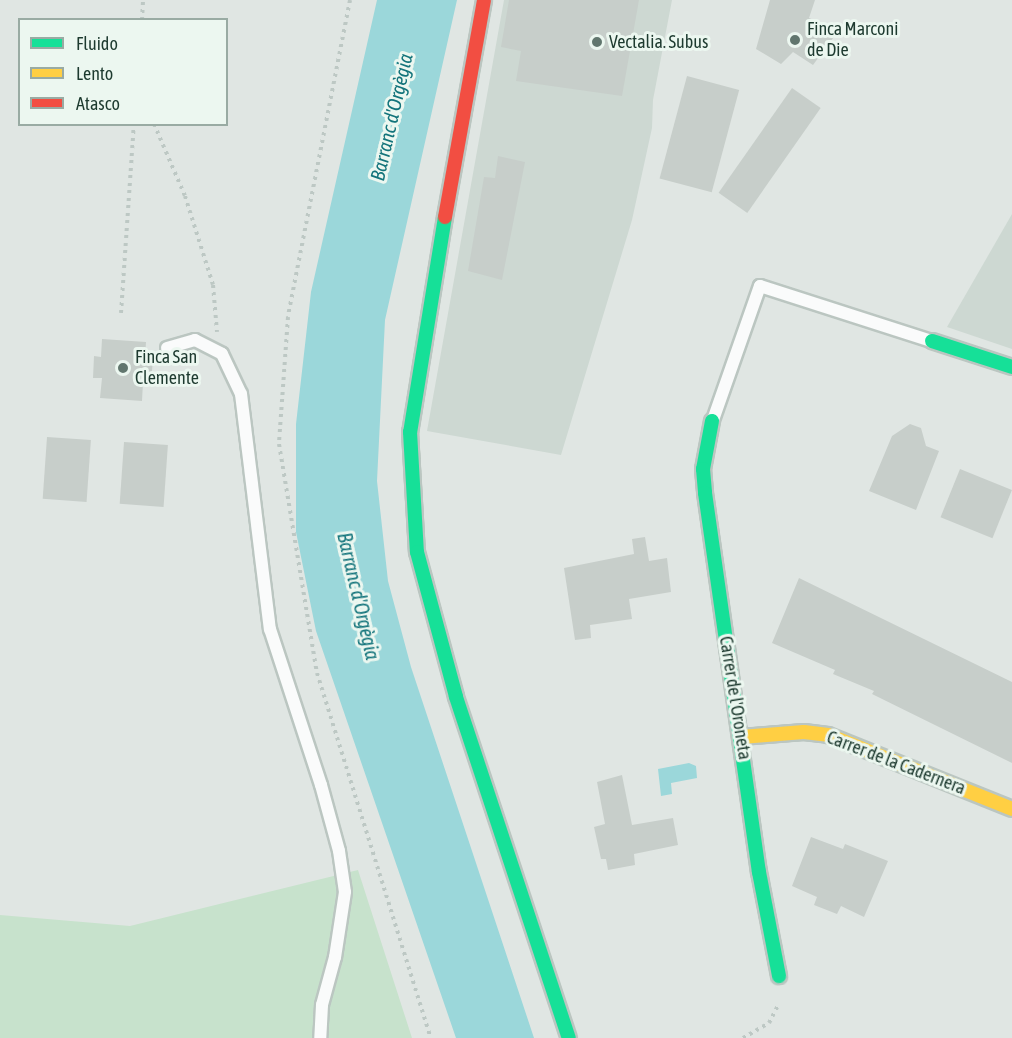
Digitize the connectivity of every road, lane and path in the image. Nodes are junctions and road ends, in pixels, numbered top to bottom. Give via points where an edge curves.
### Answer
1 (143, 0) edge
2 (350, 0) edge
3 (484, 0) edge
4 (142, 18) edge
5 (134, 126) edge
6 (155, 126) edge
7 (121, 313) dead end
8 (217, 332) dead end
9 (932, 341) joint
10 (167, 348) dead end
11 (1012, 367) edge
12 (712, 421) joint
13 (741, 737) junction
14 (1012, 809) edge
15 (778, 976) joint
16 (320, 1038) edge
17 (431, 1038) edge
18 (569, 1038) edge
19 (743, 1038) edge

1 - 4 path
2 - 17 path via 288,317 279,444 317,673
3 - 18 street via 410,432 417,552 456,697
5 - 7 path
6 - 8 path via 185,196 213,285
9 - 11 street
9 - 12 lane via 760,286
10 - 16 lane via 195,339 222,354 241,394 270,629 330,818 345,892 335,957 322,1005
12 - 13 street, Carrer de l'Oroneta via 703,469 705,493
13 - 14 street, Carrer de la Cadernera via 804,732 828,735
13 - 15 street, Carrer de l'Oroneta
15 - 19 path via 779,1010 769,1023

